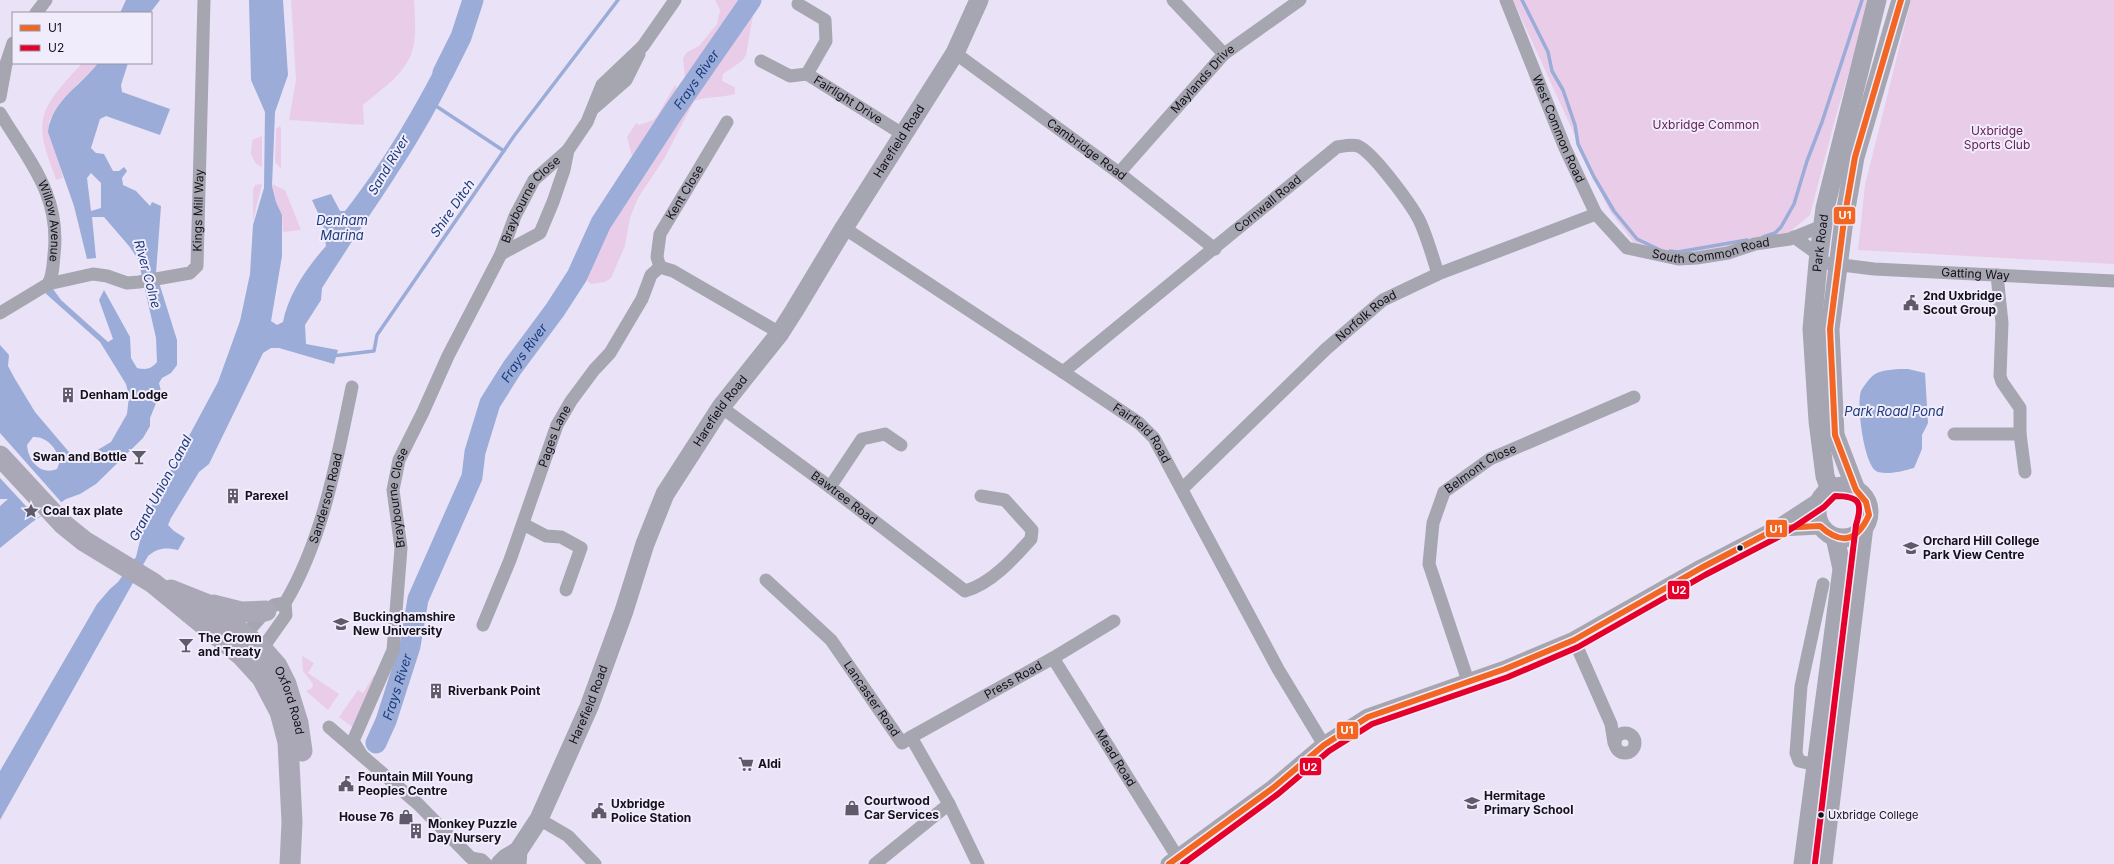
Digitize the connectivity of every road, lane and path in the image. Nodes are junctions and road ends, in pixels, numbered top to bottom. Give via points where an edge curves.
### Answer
1 (46, 0) edge
2 (204, 0) edge
3 (675, 0) edge
4 (979, 0) edge
5 (1173, 0) edge
6 (1300, 0) edge
7 (1506, 0) edge
8 (1877, 0) edge
9 (1901, 0) edge
10 (798, 4) dead end
11 (37, 12) edge
12 (12, 47) edge
13 (954, 53) junction
14 (1224, 54) junction
15 (762, 61) dead end
16 (807, 74) junction
17 (0, 97) edge
18 (0, 114) edge
19 (727, 122) dead end
20 (904, 135) junction
21 (568, 150) junction
22 (1119, 173) junction
23 (1596, 214) junction
24 (1822, 226) junction
25 (844, 228) junction
26 (1794, 237) junction
27 (1627, 248) joint
28 (1215, 249) junction
29 (501, 254) junction
30 (1818, 258) junction
31 (1838, 265) junction
32 (660, 267) junction
33 (1438, 274) junction
34 (1997, 275) junction
35 (2114, 281) edge
36 (48, 284) junction
37 (0, 313) edge
38 (780, 333) junction
39 (1063, 372) junction
40 (352, 387) dead end
41 (1634, 397) dead end
42 (721, 407) junction
43 (1954, 434) dead end
44 (2020, 434) junction
45 (901, 445) dead end
46 (0, 456) edge
47 (2025, 472) dead end
48 (830, 487) junction
49 (1182, 489) junction
50 (1856, 490) junction
51 (1824, 495) junction
52 (982, 496) dead end
53 (523, 524) junction
54 (1820, 526) junction
55 (1864, 526) junction
56 (1778, 528) junction
57 (1836, 537) junction
58 (766, 580) dead end
59 (153, 583) junction
60 (1823, 584) dead end
61 (566, 590) dead end
62 (206, 604) junction
63 (276, 607) junction
64 (1114, 621) dead end
65 (483, 625) dead end
66 (245, 635) junction
67 (1574, 640) junction
68 (262, 649) junction
69 (241, 655) junction
70 (1054, 658) junction
71 (1468, 681) junction
72 (1611, 724) junction
73 (329, 727) dead end
74 (1628, 734) junction
75 (911, 737) junction
76 (1614, 743) junction
77 (1324, 745) junction
78 (360, 754) junction
79 (1816, 765) junction
80 (949, 804) junction
81 (539, 819) junction
82 (518, 857) edge
83 (471, 861) edge
84 (1174, 861) edge
85 (290, 864) edge
86 (304, 864) edge
87 (486, 864) edge
88 (500, 864) edge
89 (595, 864) edge
90 (875, 864) edge
91 (978, 864) edge
92 (1803, 864) edge
93 (1823, 864) edge

1 - 11 street
2 - 36 street, Kings Mill Way via 197,266 190,273 139,282 128,283 93,274
3 - 21 street, Braybourne Close via 643,46 626,80 592,109 587,122
4 - 13 main road, Harefield Road
5 - 14 street
6 - 14 street, Maylands Drive
7 - 23 street, West Common Road via 1565,148
8 - 24 main road, Park Road
9 - 31 main road, Park Road via 1856,156
10 - 16 street, Fairlight Drive via 825,20 826,41
12 - 17 street
13 - 20 main road, Harefield Road
13 - 22 street, Cambridge Road
14 - 22 street, Maylands Drive
15 - 16 street via 790,76
16 - 20 street, Fairlight Drive
18 - 36 street, Willow Avenue via 36,171 47,192 54,215 54,251
19 - 32 street, Kent Close via 660,234 657,257
20 - 25 main road, Harefield Road
21 - 29 street, Braybourne Close via 534,180 515,216
21 - 29 street, Braybourne Close via 564,170 540,233
22 - 28 street, Cambridge Road
23 - 27 street, West Common Road
23 - 33 street, Norfolk Road
24 - 26 street, South Common Road
24 - 30 main road, Park Road
25 - 38 main road, Harefield Road
25 - 39 street, Fairfield Road
26 - 27 street, South Common Road via 1697,258 1678,259
26 - 30 street
28 - 33 street, Cornwall Road via 1337,147 1357,146 1366,150 1407,201 1421,224
28 - 39 street, Cornwall Road
29 - 78 street, Braybourne Close via 448,356 399,460 393,490 401,548 393,650 354,741
30 - 31 street, Gatting Way
30 - 51 main road, Park Road via 1812,329 1818,421 1825,476
31 - 34 street, Gatting Way
31 - 50 main road, Park Road via 1830,329 1835,436
32 - 38 street via 673,271
32 - 53 street, Pages Lane via 651,275 642,299 610,354 594,370 557,425
33 - 49 street, Norfolk Road via 1383,300 1326,349
34 - 35 street, Gatting Way
34 - 44 street via 2002,323 2000,376 2020,408
36 - 37 street
38 - 42 main road, Harefield Road
39 - 49 street, Fairfield Road via 1139,423 1154,438
40 - 63 street, Sanderson Road via 335,465 310,555 299,580
41 - 71 street, Belmont Close via 1490,459 1444,492 1432,523 1429,564
42 - 48 street, Bawtree Road
42 - 81 main road, Harefield Road via 664,494 589,707
43 - 44 street
44 - 47 street
45 - 48 street via 885,434 862,439
46 - 59 main road, Oxford Road via 74,532
48 - 52 street, Bawtree Road via 965,591 992,577 1031,539 1032,530 1005,500
49 - 77 street, Fairfield Road via 1278,670
50 - 51 main road via 1840,486
50 - 55 main road via 1864,497 1868,506 1869,515
51 - 54 main road via 1817,514
51 - 56 street
53 - 61 street via 546,536 561,536 581,548
53 - 65 street, Pages Lane
54 - 56 street
54 - 57 main road via 1828,534
55 - 57 main road via 1858,534 1851,537
55 - 93 main road
56 - 67 street
57 - 79 main road via 1842,569
58 - 75 street, Lancaster Road via 831,640 902,743
59 - 62 main road, Oxford Road
59 - 69 main road, Oxford Road
60 - 79 street via 1800,686 1796,753 1799,761
62 - 63 main road via 241,612
62 - 66 main road, Oxford Road
63 - 66 street
63 - 68 street via 286,615
64 - 70 street, Press Road
66 - 68 main road, Oxford Road
66 - 69 street
67 - 71 street via 1540,656
67 - 72 street
68 - 69 street
68 - 86 main road, Oxford Road via 280,671 298,723 302,750
69 - 85 main road, Oxford Road via 266,684 280,712 288,742 292,822
70 - 75 street, Press Road
70 - 84 street, Mead Road
71 - 77 street via 1368,717
72 - 74 street
72 - 76 street
73 - 78 street
74 - 76 street via 1618,735
74 - 76 street via 1635,742 1630,752 1619,752
75 - 80 street, Lancaster Road
77 - 84 street via 1273,788
78 - 83 street via 418,804
79 - 92 main road
80 - 90 street
80 - 91 street, Lancaster Road
81 - 82 main road, Harefield Road
81 - 89 street via 568,836
82 - 88 main road, Harefield Road via 506,858
83 - 87 street via 482,860

